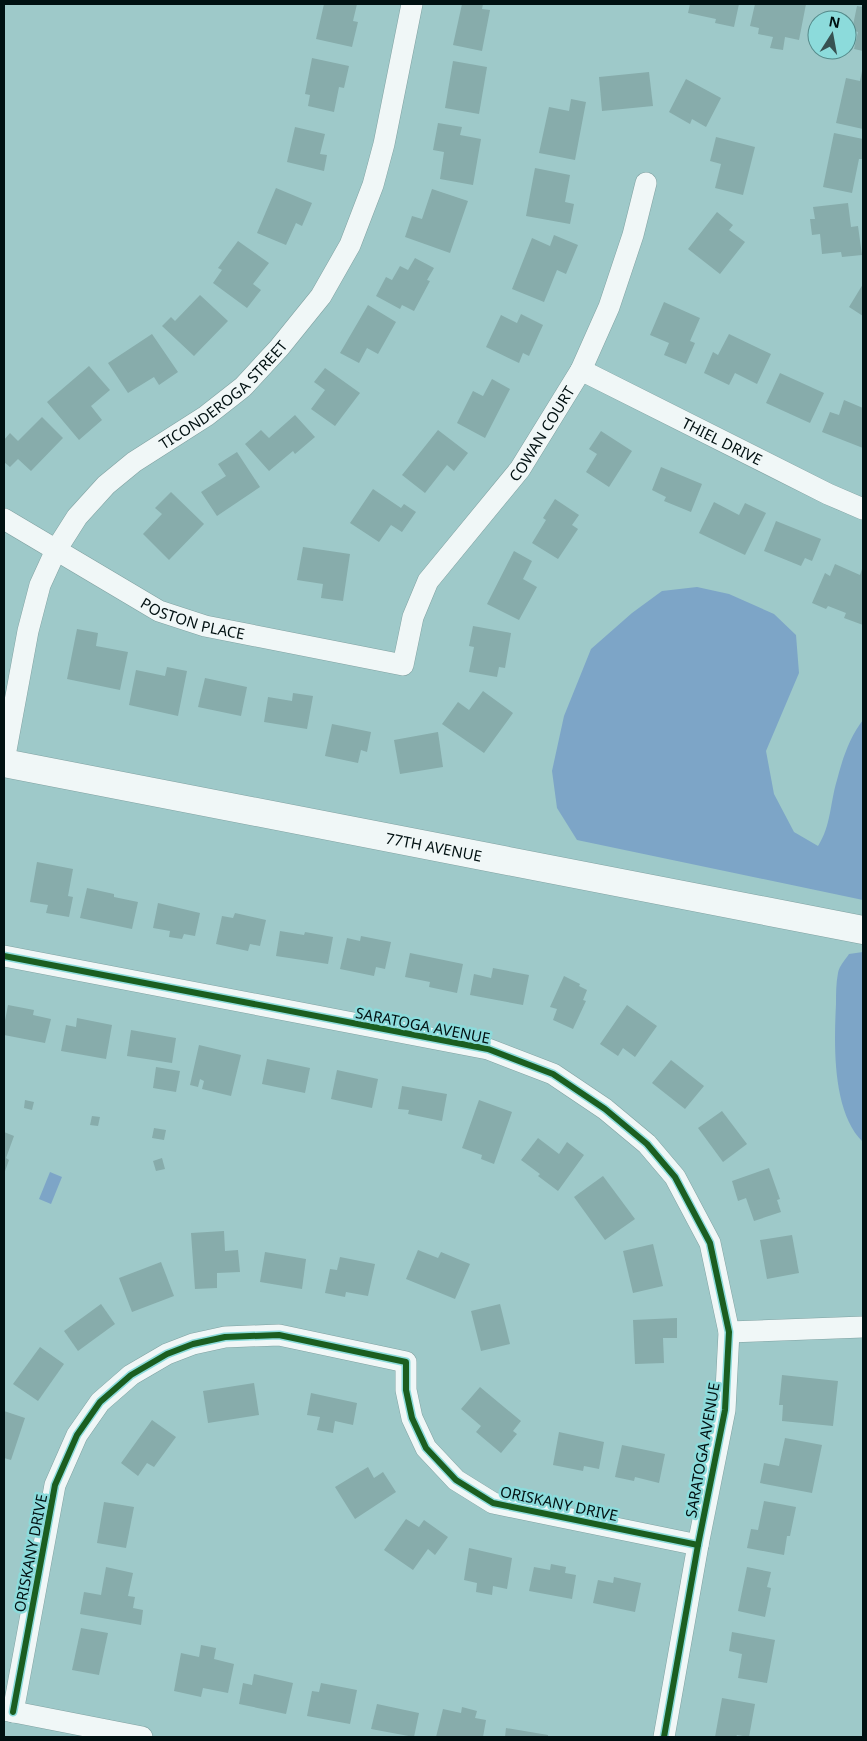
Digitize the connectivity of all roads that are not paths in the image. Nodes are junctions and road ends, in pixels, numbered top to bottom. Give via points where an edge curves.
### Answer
1 (412, 4) edge
2 (646, 183) dead end
3 (581, 370) junction
4 (863, 510) edge
5 (4, 519) edge
6 (56, 550) junction
7 (403, 665) joint
8 (4, 762) edge
9 (863, 930) edge
10 (4, 956) edge
11 (863, 1327) edge
12 (729, 1332) junction
13 (698, 1545) junction
14 (8, 1711) edge
15 (142, 1737) edge
16 (664, 1737) edge

1 - 6 street, TICONDEROGA STREET via 373,185 350,246 321,296 243,387 106,485 77,517
2 - 3 street, COWAN COURT via 609,308
3 - 4 street, THIEL DRIVE
3 - 7 street, COWAN COURT via 520,469 428,581 413,617
5 - 6 street, POSTON PLACE
6 - 7 street, POSTON PLACE via 159,611 205,626
6 - 8 street, TICONDEROGA STREET via 40,585 28,630
8 - 9 street, 77TH AVENUE
10 - 12 street, SARATOGA AVENUE via 488,1050 553,1074 605,1109 647,1144 675,1177 710,1243
11 - 12 street
12 - 13 street, SARATOGA AVENUE via 724,1410
13 - 14 street, ORISKANY DRIVE via 494,1503 456,1480 426,1448 412,1418 406,1390 406,1362 279,1335 225,1337 193,1344 167,1354 131,1375 100,1402 77,1435 55,1485
13 - 16 street, SARATOGA AVENUE
14 - 15 street

